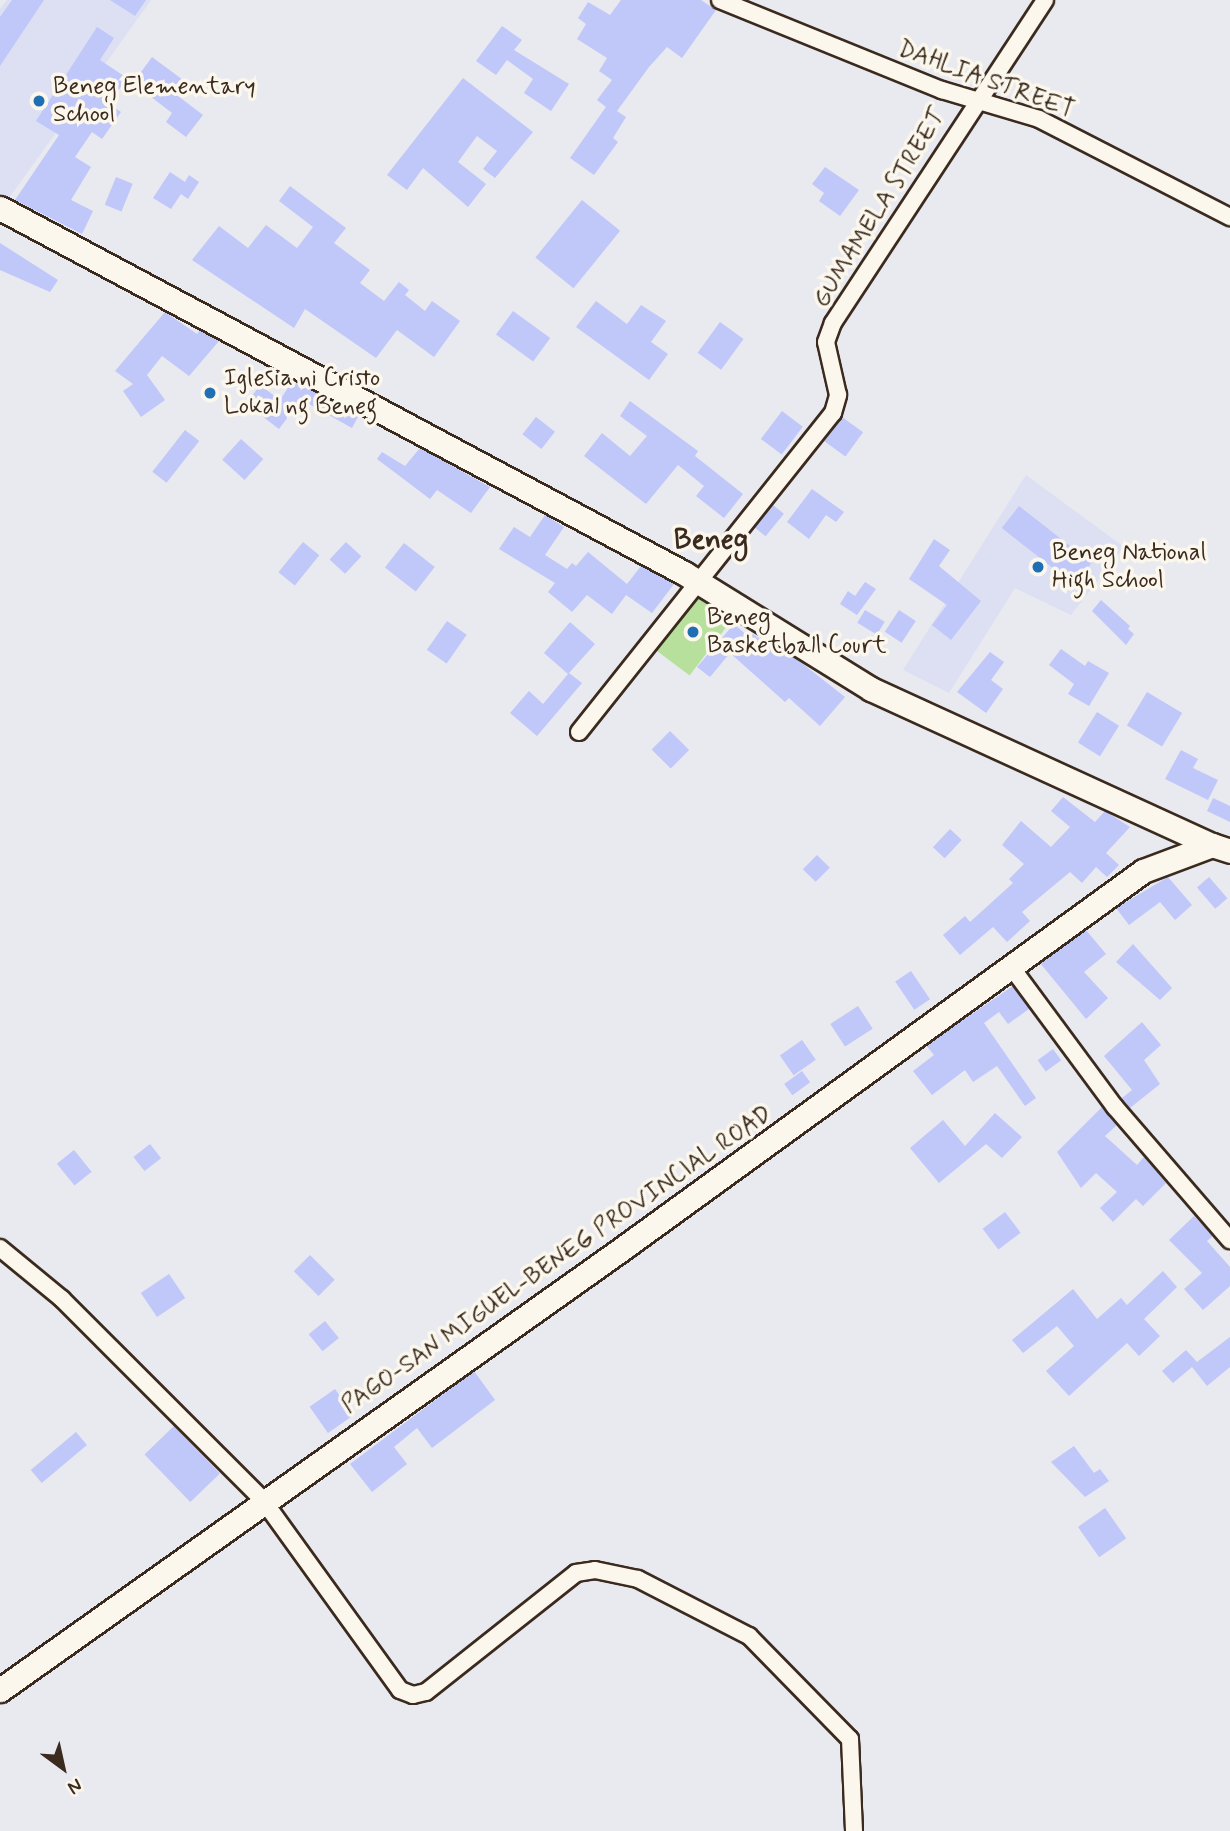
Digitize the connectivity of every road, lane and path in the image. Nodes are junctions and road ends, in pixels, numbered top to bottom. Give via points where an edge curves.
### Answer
1 (720, 0) edge
2 (1045, 0) edge
3 (976, 98) junction
4 (0, 208) edge
5 (1230, 217) edge
6 (696, 581) junction
7 (579, 732) dead end
8 (1162, 823) junction
9 (1221, 848) edge
10 (1143, 871) junction
11 (1012, 968) junction
12 (1230, 1240) edge
13 (0, 1248) edge
14 (263, 1500) junction
15 (0, 1690) edge
16 (854, 1831) edge

1 - 3 street, DAHLIA STREET via 917,81
2 - 3 street, GUMAMELA STREET
3 - 5 street, DAHLIA STREET via 1039,119
3 - 6 street, GUMAMELA STREET via 833,323 827,342 838,395 833,413
4 - 6 main road
6 - 7 street, GUMAMELA STREET
6 - 8 main road via 871,689
8 - 9 main road
8 - 10 main road via 1158,845
9 - 10 main road
10 - 11 main road, PAGO-SAN MIGUEL-BENEG PROVINCIAL ROAD
11 - 12 street via 1115,1107
11 - 14 main road, PAGO-SAN MIGUEL-BENEG PROVINCIAL ROAD via 624,1248
13 - 14 street via 62,1299
14 - 15 main road, PAGO-SAN MIGUEL-BENEG PROVINCIAL ROAD
14 - 16 street via 400,1690 413,1695 426,1692 576,1573 595,1570 638,1578 749,1636 850,1739

